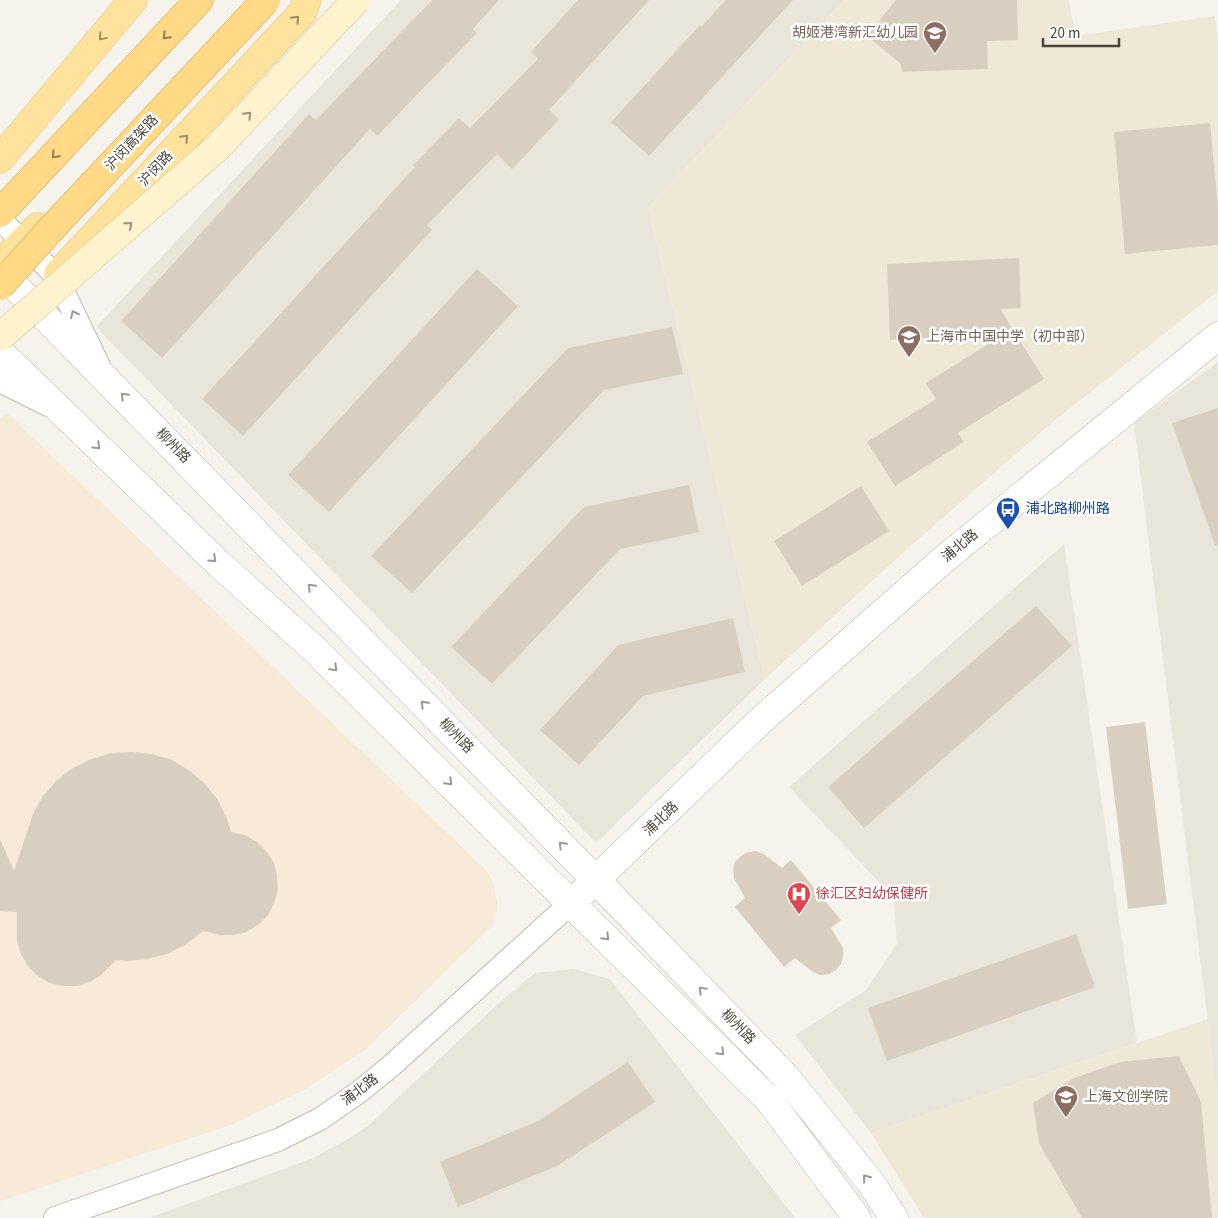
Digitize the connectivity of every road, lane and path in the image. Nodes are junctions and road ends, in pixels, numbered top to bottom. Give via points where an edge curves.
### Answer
1 (134, 0) edge
2 (199, 0) edge
3 (266, 0) edge
4 (273, 0) edge
5 (307, 0) edge
6 (356, 0) edge
7 (0, 159) edge
8 (0, 213) edge
9 (0, 219) edge
10 (22, 242) junction
11 (0, 264) edge
12 (0, 271) edge
13 (56, 276) junction
14 (0, 286) edge
15 (31, 302) junction
16 (0, 336) edge
17 (1218, 336) edge
18 (0, 352) edge
19 (102, 374) junction
20 (0, 381) edge
21 (62, 412) junction
22 (596, 880) junction
23 (570, 904) junction
24 (55, 1218) edge
25 (857, 1218) edge
26 (894, 1218) edge

1 -> 7 main road
2 -> 8 highway
3 - 14 highway, 沪闵高架路, bridge
4 - 10 main road
13 -> 5 main road, 沪闵路 via 302,13
16 -> 6 main road, bridge via 217,148
9 - 10 street
10 - 11 main road
10 - 13 street
12 - 15 street, 柳州路
13 - 15 main road, 沪闵路
19 -> 13 street
15 - 16 main road, 沪闵路
15 - 19 street, 柳州路
17 - 22 street, 浦北路 via 944,560 760,722
18 - 21 street
22 -> 19 street, 柳州路
20 - 21 street
21 -> 23 street via 219,564 314,648
22 - 23 street, 浦北路
26 -> 22 street, 柳州路 via 786,1077
23 - 24 street, 浦北路 via 391,1066 320,1118 278,1140
23 -> 25 street via 769,1100

